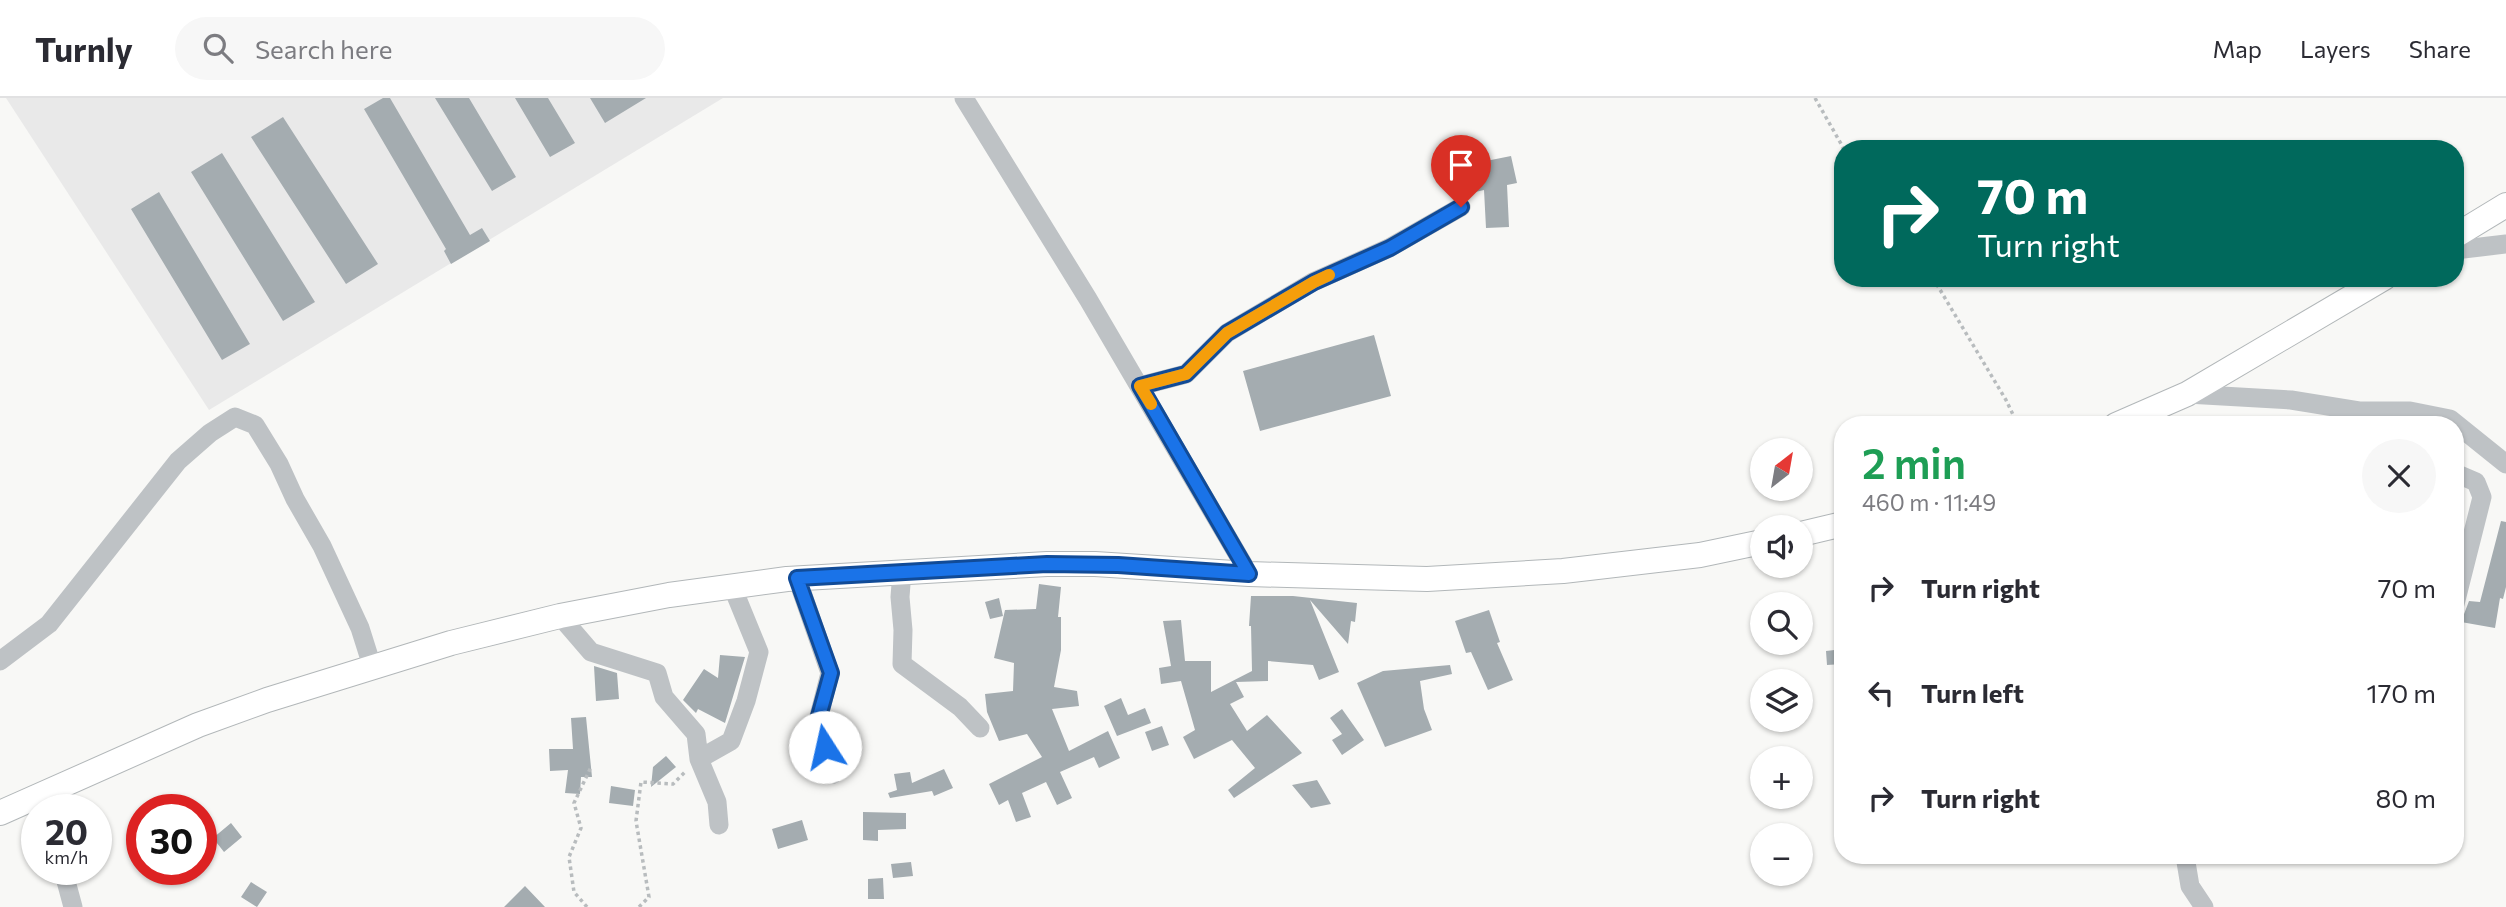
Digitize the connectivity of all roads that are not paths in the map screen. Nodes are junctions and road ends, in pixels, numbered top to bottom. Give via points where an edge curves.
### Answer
1 (964, 98) edge
2 (2506, 205) edge
3 (1461, 207) dead end
4 (2464, 231) edge
5 (2506, 244) edge
6 (2464, 249) edge
7 (2370, 287) edge
8 (1140, 386) junction
9 (2187, 394) junction
10 (2142, 416) edge
11 (2435, 416) edge
12 (2464, 430) edge
13 (2506, 464) edge
14 (2464, 477) edge
15 (1834, 526) edge
16 (1813, 531) edge
17 (1750, 545) edge
18 (2464, 568) edge
19 (902, 571) junction
20 (1249, 574) junction
21 (797, 578) junction
22 (733, 586) junction
23 (561, 616) junction
24 (0, 661) edge
25 (372, 666) junction
26 (980, 728) dead end
27 (699, 759) junction
28 (833, 774) dead end
29 (60, 794) edge
30 (21, 808) edge
31 (0, 814) edge
32 (719, 825) dead end
33 (2186, 864) edge
34 (67, 885) edge
35 (73, 907) edge
36 (2204, 907) edge

1 - 8 street
2 - 4 main road
3 - 8 street via 1390,248 1314,282 1227,333 1186,374
5 - 6 street
7 - 9 main road
8 - 20 street
9 - 10 main road
9 - 11 street
12 - 13 street
14 - 18 street via 2476,482 2482,497
15 - 16 main road
17 - 20 main road via 1563,571 1427,579
19 - 20 main road via 1095,564
19 - 21 main road
19 - 26 street via 902,664 960,707
21 - 22 main road
21 - 28 street via 831,673 818,720
22 - 23 main road
22 - 27 street via 759,652 731,741
23 - 25 main road
23 - 27 street via 591,652 657,673 664,697 695,734
24 - 25 street via 49,624 178,461 236,417 255,425 279,464 360,628
25 - 29 main road via 198,725
27 - 32 street via 716,802
30 - 31 main road
33 - 36 street via 2190,886
34 - 35 street

